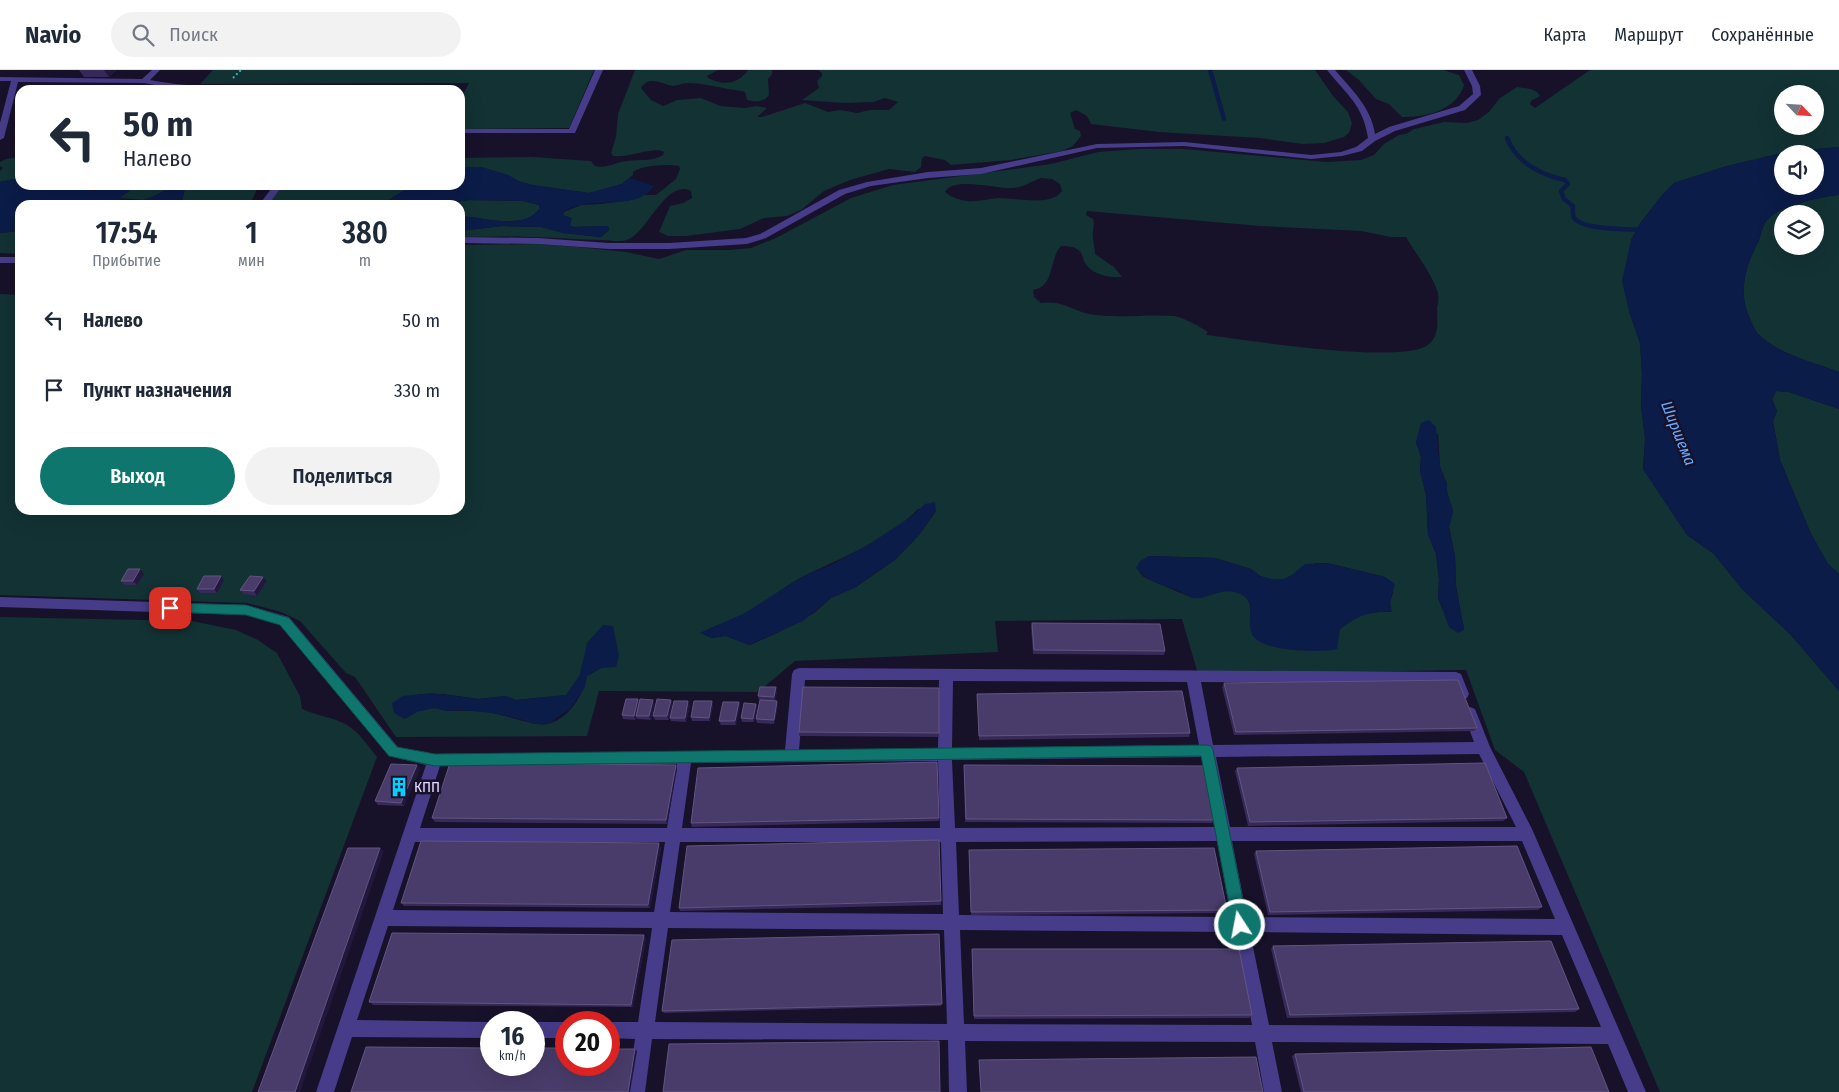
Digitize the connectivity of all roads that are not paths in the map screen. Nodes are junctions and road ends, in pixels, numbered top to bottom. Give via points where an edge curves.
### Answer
1 (156, 70) edge
2 (599, 70) edge
3 (1331, 70) edge
4 (1468, 70) edge
5 (0, 79) edge
6 (15, 80) junction
7 (112, 81) junction
8 (144, 81) junction
9 (107, 85) edge
10 (165, 85) edge
11 (465, 131) edge
12 (0, 138) edge
13 (1372, 139) junction
14 (465, 240) edge
15 (0, 260) edge
16 (15, 260) edge
17 (0, 602) edge
18 (946, 675) junction
19 (1193, 676) junction
20 (1483, 748) junction
21 (1206, 750) junction
22 (945, 754) junction
23 (791, 756) junction
24 (685, 757) junction
25 (435, 760) junction
26 (1223, 834) junction
27 (1527, 834) junction
28 (410, 835) junction
29 (674, 835) junction
30 (948, 835) junction
31 (383, 918) junction
32 (661, 920) junction
33 (951, 922) junction
34 (1240, 925) junction
35 (1565, 927) junction
36 (346, 1028) junction
37 (480, 1030) edge
38 (620, 1030) edge
39 (645, 1031) junction
40 (956, 1033) junction
41 (1262, 1035) junction
42 (1613, 1036) junction
43 (325, 1092) edge
44 (636, 1092) edge
45 (958, 1092) edge
46 (1273, 1092) edge
47 (1637, 1092) edge

1 - 8 lane
2 - 11 lane via 572,131
3 - 13 lane via 1361,105 1369,120
4 - 13 lane via 1477,95 1467,105
5 - 6 lane
6 - 7 lane
6 - 12 lane
7 - 8 lane
7 - 9 lane
8 - 10 lane
13 - 14 lane via 1359,149 1322,156 1184,144 1097,146 980,171 870,184 842,192 763,236 747,240 669,246
15 - 16 lane
17 - 25 lane via 246,610 284,621 394,752
18 - 19 lane
18 - 22 lane
18 - 23 lane via 799,674
19 - 20 lane via 1456,678
19 - 21 lane
20 - 21 lane
20 - 27 lane
21 - 22 lane
21 - 26 lane
22 - 23 lane
22 - 30 lane
23 - 24 lane
24 - 25 lane
24 - 29 lane
25 - 28 lane
26 - 27 lane
26 - 30 lane
26 - 34 lane
27 - 35 lane
28 - 29 lane
28 - 31 lane
29 - 30 lane
29 - 32 lane
30 - 33 lane
31 - 32 lane
31 - 36 lane
32 - 33 lane
32 - 39 lane
33 - 34 lane
33 - 40 lane
34 - 35 lane
34 - 41 lane
35 - 42 lane
36 - 37 lane
36 - 43 lane
38 - 39 lane
39 - 40 lane
39 - 44 lane
40 - 41 lane
40 - 45 lane
41 - 42 lane
41 - 46 lane
42 - 47 lane

